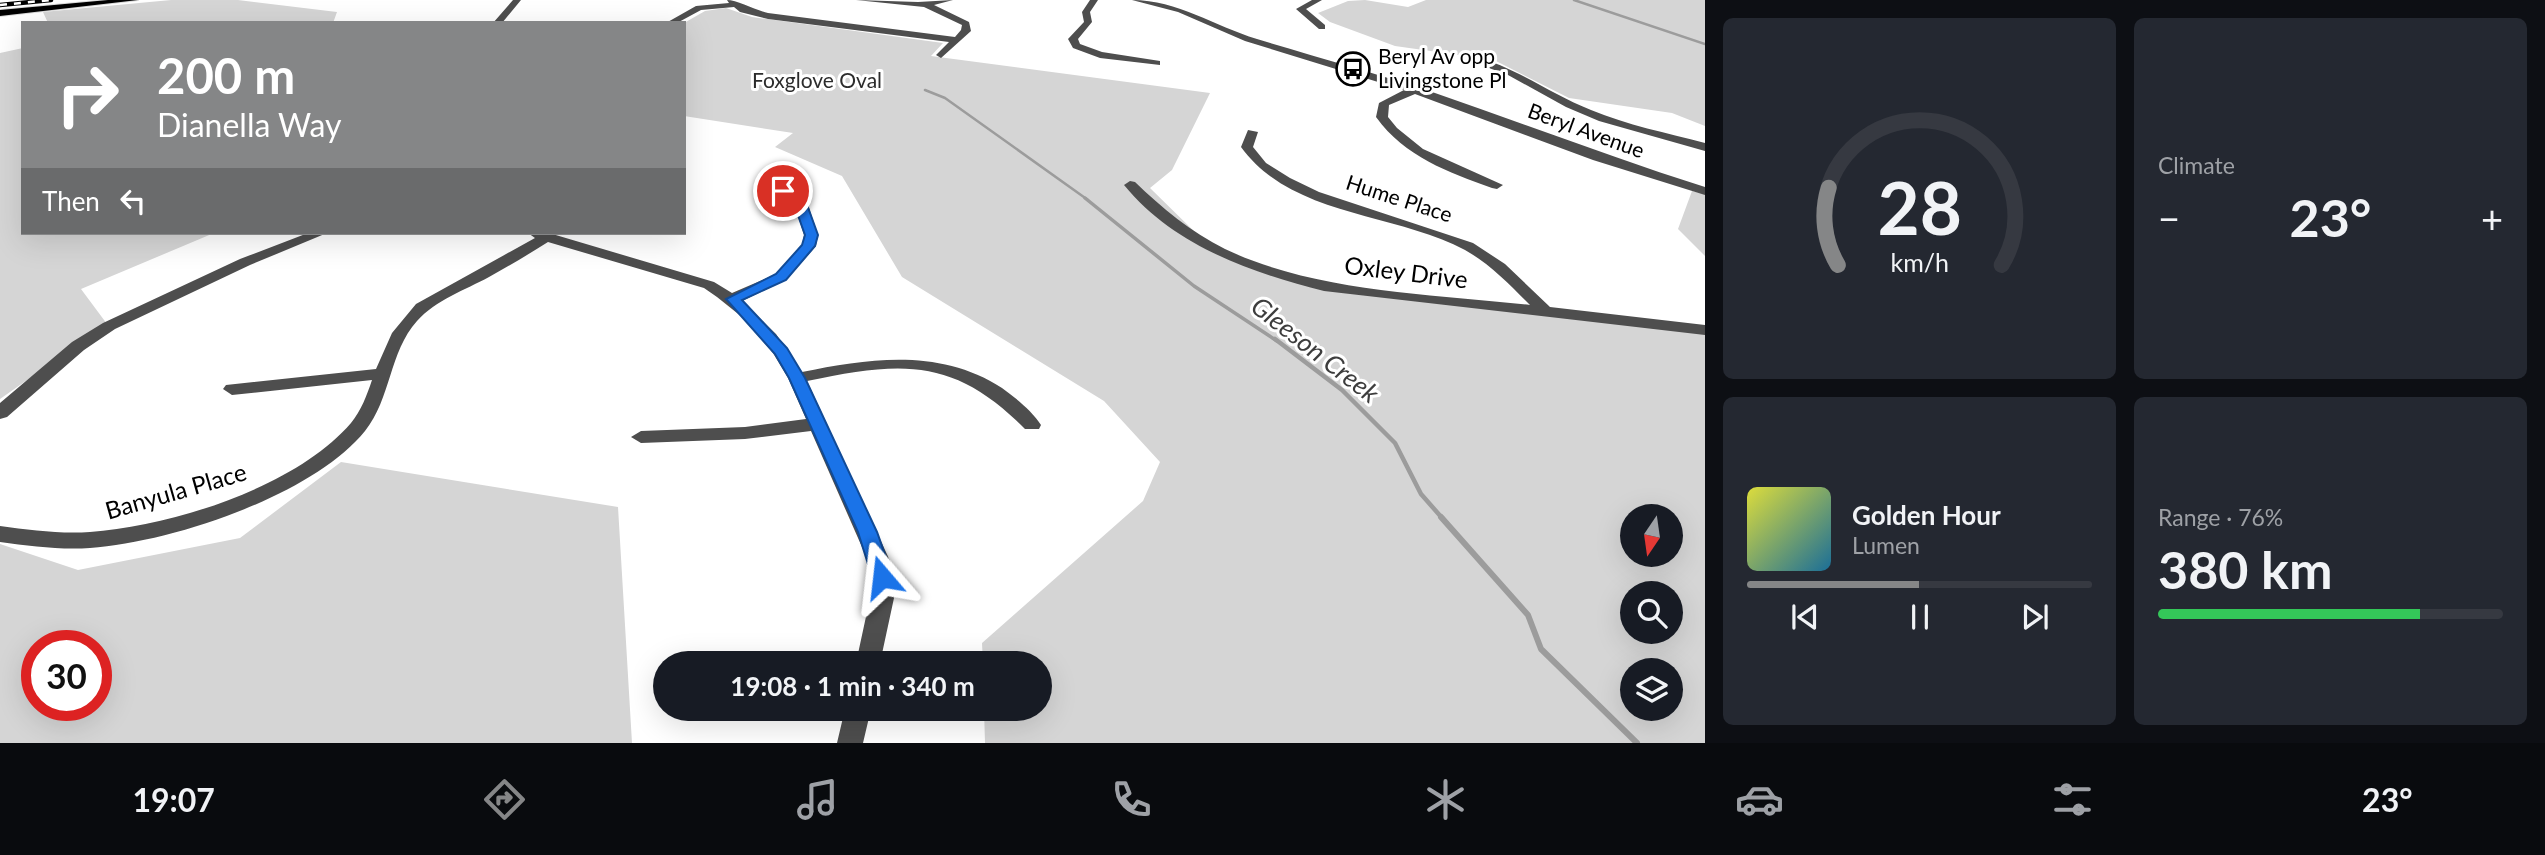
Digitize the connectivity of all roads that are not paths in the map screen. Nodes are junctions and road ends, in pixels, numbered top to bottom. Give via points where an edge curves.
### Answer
1 (116, 0) edge
2 (134, 0) edge
3 (517, 0) edge
4 (860, 0) edge
5 (948, 0) edge
6 (1094, 0) edge
7 (1139, 0) edge
8 (1318, 0) edge
9 (732, 3) edge
10 (927, 5) junction
11 (0, 12) edge
12 (499, 21) edge
13 (674, 21) edge
14 (1322, 27) dead end
15 (958, 40) junction
16 (941, 55) dead end
17 (1473, 59) dead end
18 (1157, 63) dead end
19 (1414, 90) junction
20 (1252, 132) dead end
21 (1705, 146) edge
22 (1130, 185) dead end
23 (1497, 185) dead end
24 (783, 191) dead end
25 (1705, 191) edge
26 (315, 235) edge
27 (540, 235) edge
28 (733, 299) junction
29 (1545, 312) junction
30 (1705, 330) edge
31 (381, 374) junction
32 (797, 378) junction
33 (232, 389) dead end
34 (0, 413) edge
35 (818, 424) junction
36 (1032, 425) dead end
37 (640, 437) dead end
38 (0, 534) edge
39 (871, 651) edge
40 (855, 721) edge
41 (850, 743) edge

1 - 11 main road
2 - 11 main road
3 - 12 street
4 - 10 street
5 - 10 street
6 - 18 street via 1086,12 1088,22 1073,39 1076,47
7 - 19 street, Beryl Avenue via 1181,10 1264,45
8 - 14 street via 1300,11
9 - 13 street via 699,8
9 - 15 street via 768,16
10 - 15 street via 966,24
15 - 16 street
17 - 21 street via 1505,67 1600,118
19 - 23 street via 1384,103 1382,117 1392,130 1429,158
19 - 25 street, Beryl Avenue
20 - 29 street, Hume Place via 1247,147 1254,161 1273,176 1465,244 1507,271
22 - 29 street, Oxley Drive via 1195,240 1285,277 1324,286
24 - 28 street via 800,202 811,235 808,246 781,277
26 - 34 street via 245,262 109,326 78,346
27 - 28 street via 686,276
27 - 31 street, Banyula Place via 494,269 422,307 407,322
28 - 32 street via 782,351
29 - 30 street, Oxley Drive
31 - 33 street
31 - 38 street, Banyula Place via 374,402 357,427 295,477 259,496 184,521 100,540
32 - 35 street
32 - 36 street via 867,364 932,366 962,372 986,384 1015,405
35 - 37 street via 745,433
35 - 39 street via 880,563 882,598
40 - 41 street

